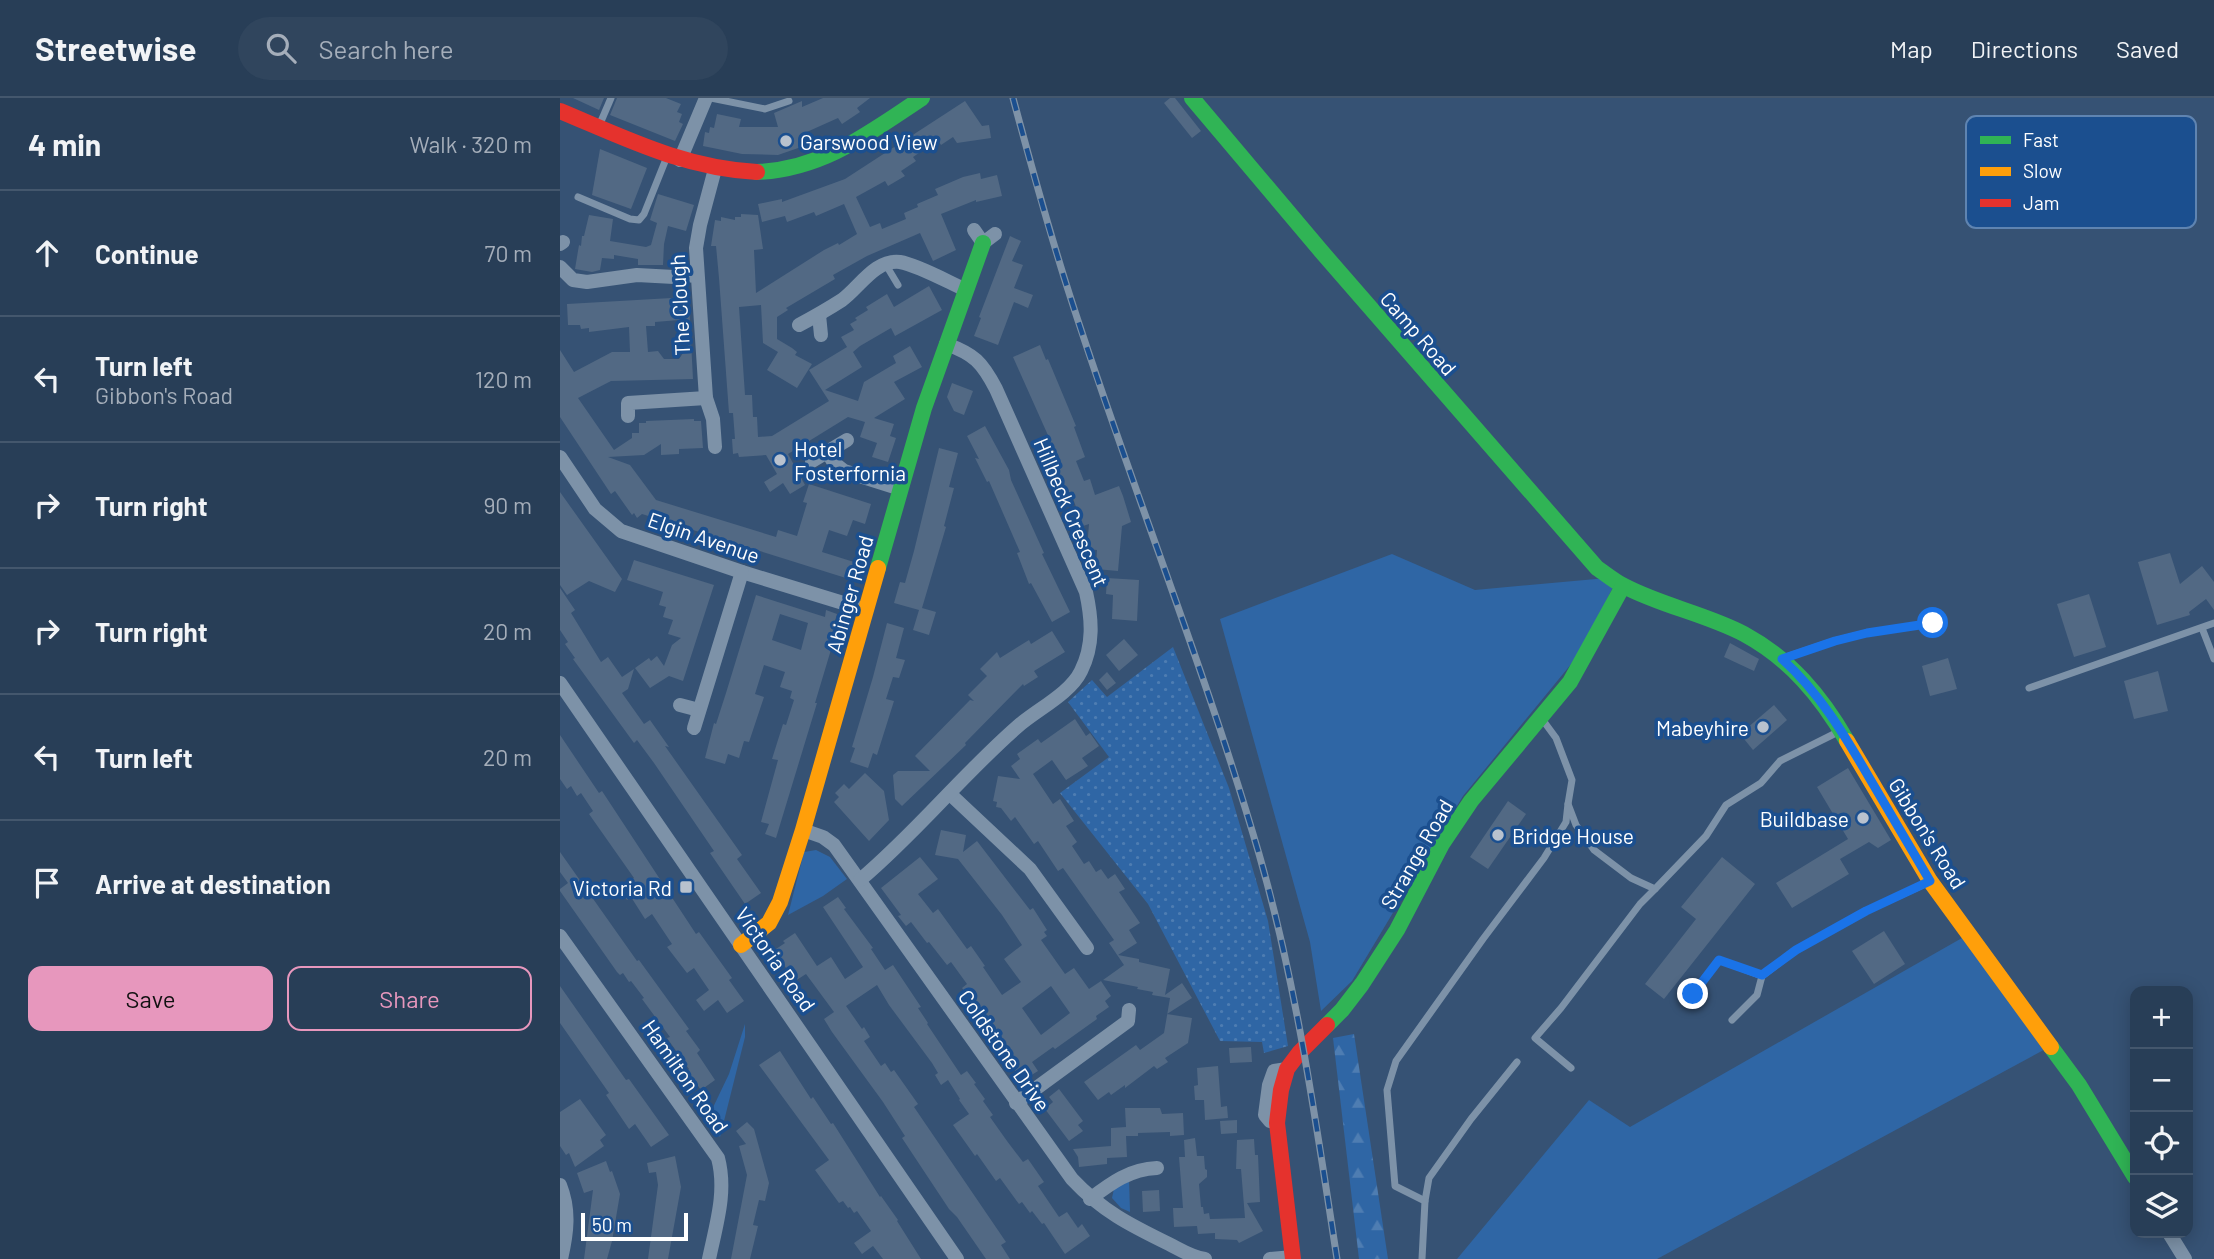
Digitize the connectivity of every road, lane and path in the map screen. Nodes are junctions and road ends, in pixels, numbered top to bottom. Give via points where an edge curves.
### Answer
1 (611, 98) edge
2 (709, 98) edge
3 (922, 98) edge
4 (1192, 98) edge
5 (789, 101) dead end
6 (560, 111) edge
7 (599, 127) junction
8 (674, 157) junction
9 (715, 169) junction
10 (579, 197) dead end
11 (984, 235) dead end
12 (885, 264) junction
13 (560, 267) edge
14 (696, 275) junction
15 (898, 285) dead end
16 (966, 290) junction
17 (819, 315) junction
18 (799, 325) dead end
19 (821, 335) dead end
20 (946, 344) junction
21 (706, 398) junction
22 (624, 408) dead end
23 (847, 440) dead end
24 (715, 447) dead end
25 (828, 453) junction
26 (560, 457) edge
27 (812, 461) dead end
28 (901, 489) junction
29 (741, 572) junction
30 (1623, 586) junction
31 (866, 610) junction
32 (1933, 623) dead end
33 (2214, 623) edge
34 (2202, 628) junction
35 (1782, 659) junction
36 (2214, 659) edge
37 (560, 683) edge
38 (2029, 688) dead end
39 (680, 705) dead end
40 (699, 710) junction
41 (1541, 718) junction
42 (694, 728) dead end
43 (1841, 730) junction
44 (950, 794) junction
45 (1567, 804) junction
46 (803, 830) junction
47 (860, 880) junction
48 (1930, 881) junction
49 (1655, 889) junction
50 (560, 936) edge
51 (741, 946) junction
52 (1087, 948) dead end
53 (1762, 975) junction
54 (1693, 994) dead end
55 (1131, 1018) dead end
56 (1732, 1020) dead end
57 (1517, 1062) dead end
58 (1571, 1068) dead end
59 (1016, 1103) junction
60 (1149, 1165) dead end
61 (2134, 1175) edge
62 (560, 1185) edge
63 (1090, 1199) junction
64 (1425, 1201) junction
65 (2172, 1238) edge
66 (1197, 1258) edge
67 (1293, 1258) edge
68 (561, 1259) edge
69 (709, 1259) edge
70 (957, 1259) edge
71 (1270, 1259) edge
72 (1423, 1259) edge
73 (2185, 1259) edge

1 - 7 lane
2 - 5 lane via 765,109
2 - 8 street
3 - 9 street via 847,146 808,164 767,173
4 - 30 street, Camp Road via 1586,558
6 - 7 street
7 - 8 street
8 - 9 street
8 - 10 lane via 639,220
9 - 14 street, The Clough via 698,236
11 - 16 street, Abinger Road
12 - 15 lane
12 - 16 street via 906,264
12 - 17 street
13 - 14 street via 573,280 587,282 637,275
14 - 21 street, The Clough
16 - 20 street, Abinger Road
17 - 18 street
17 - 19 street
20 - 28 street, Abinger Road
20 - 44 street, Hillbeck Crescent via 966,351 984,366 1086,592 1091,614 1091,635 1080,673
21 - 22 street
21 - 24 street, The Clough
23 - 25 street
25 - 27 street
25 - 28 street via 844,471
26 - 29 street, Elgin Avenue via 595,509 621,531
28 - 31 street, Abinger Road
29 - 31 street, Elgin Avenue
29 - 40 street
30 - 35 street, Gibbon's Road via 1741,634
30 - 41 street, Strange Road via 1570,682
31 - 46 street, Abinger Road
32 - 35 lane via 1867,633
33 - 34 lane
34 - 36 lane
34 - 38 lane
35 - 43 street, Gibbon's Road via 1818,696
37 - 51 street, Victoria Road
39 - 40 street
40 - 42 street
41 - 45 lane via 1556,738 1573,780
41 - 67 street, Strange Road via 1442,844 1397,930 1362,984 1287,1069 1277,1123
43 - 48 street, Gibbon's Road
43 - 49 lane via 1780,761 1761,783 1726,805 1706,836
44 - 47 street, Hillbeck Crescent
44 - 52 street via 1030,869 1072,940
45 - 49 lane via 1594,850 1631,878
45 - 64 lane via 1566,822 1544,858 1396,1061 1387,1090 1395,1186
46 - 47 street, Coldstone Drive via 834,845
46 - 51 street, Abinger Road via 773,918
47 - 59 street, Coldstone Drive
48 - 53 lane via 1854,917
48 - 61 street, Gibbon's Road via 2079,1085
49 - 58 lane via 1535,1038
50 - 69 street, Hamilton Road via 718,1158 723,1176 721,1201
51 - 70 street, Victoria Road
53 - 54 lane via 1719,960
53 - 56 lane via 1757,995
55 - 59 street
57 - 64 lane via 1429,1178
59 - 63 street, Coldstone Drive
60 - 63 street via 1114,1181
62 - 68 street via 567,1229
63 - 66 street, Coldstone Drive via 1132,1227
64 - 72 lane
65 - 73 street
67 - 71 street

